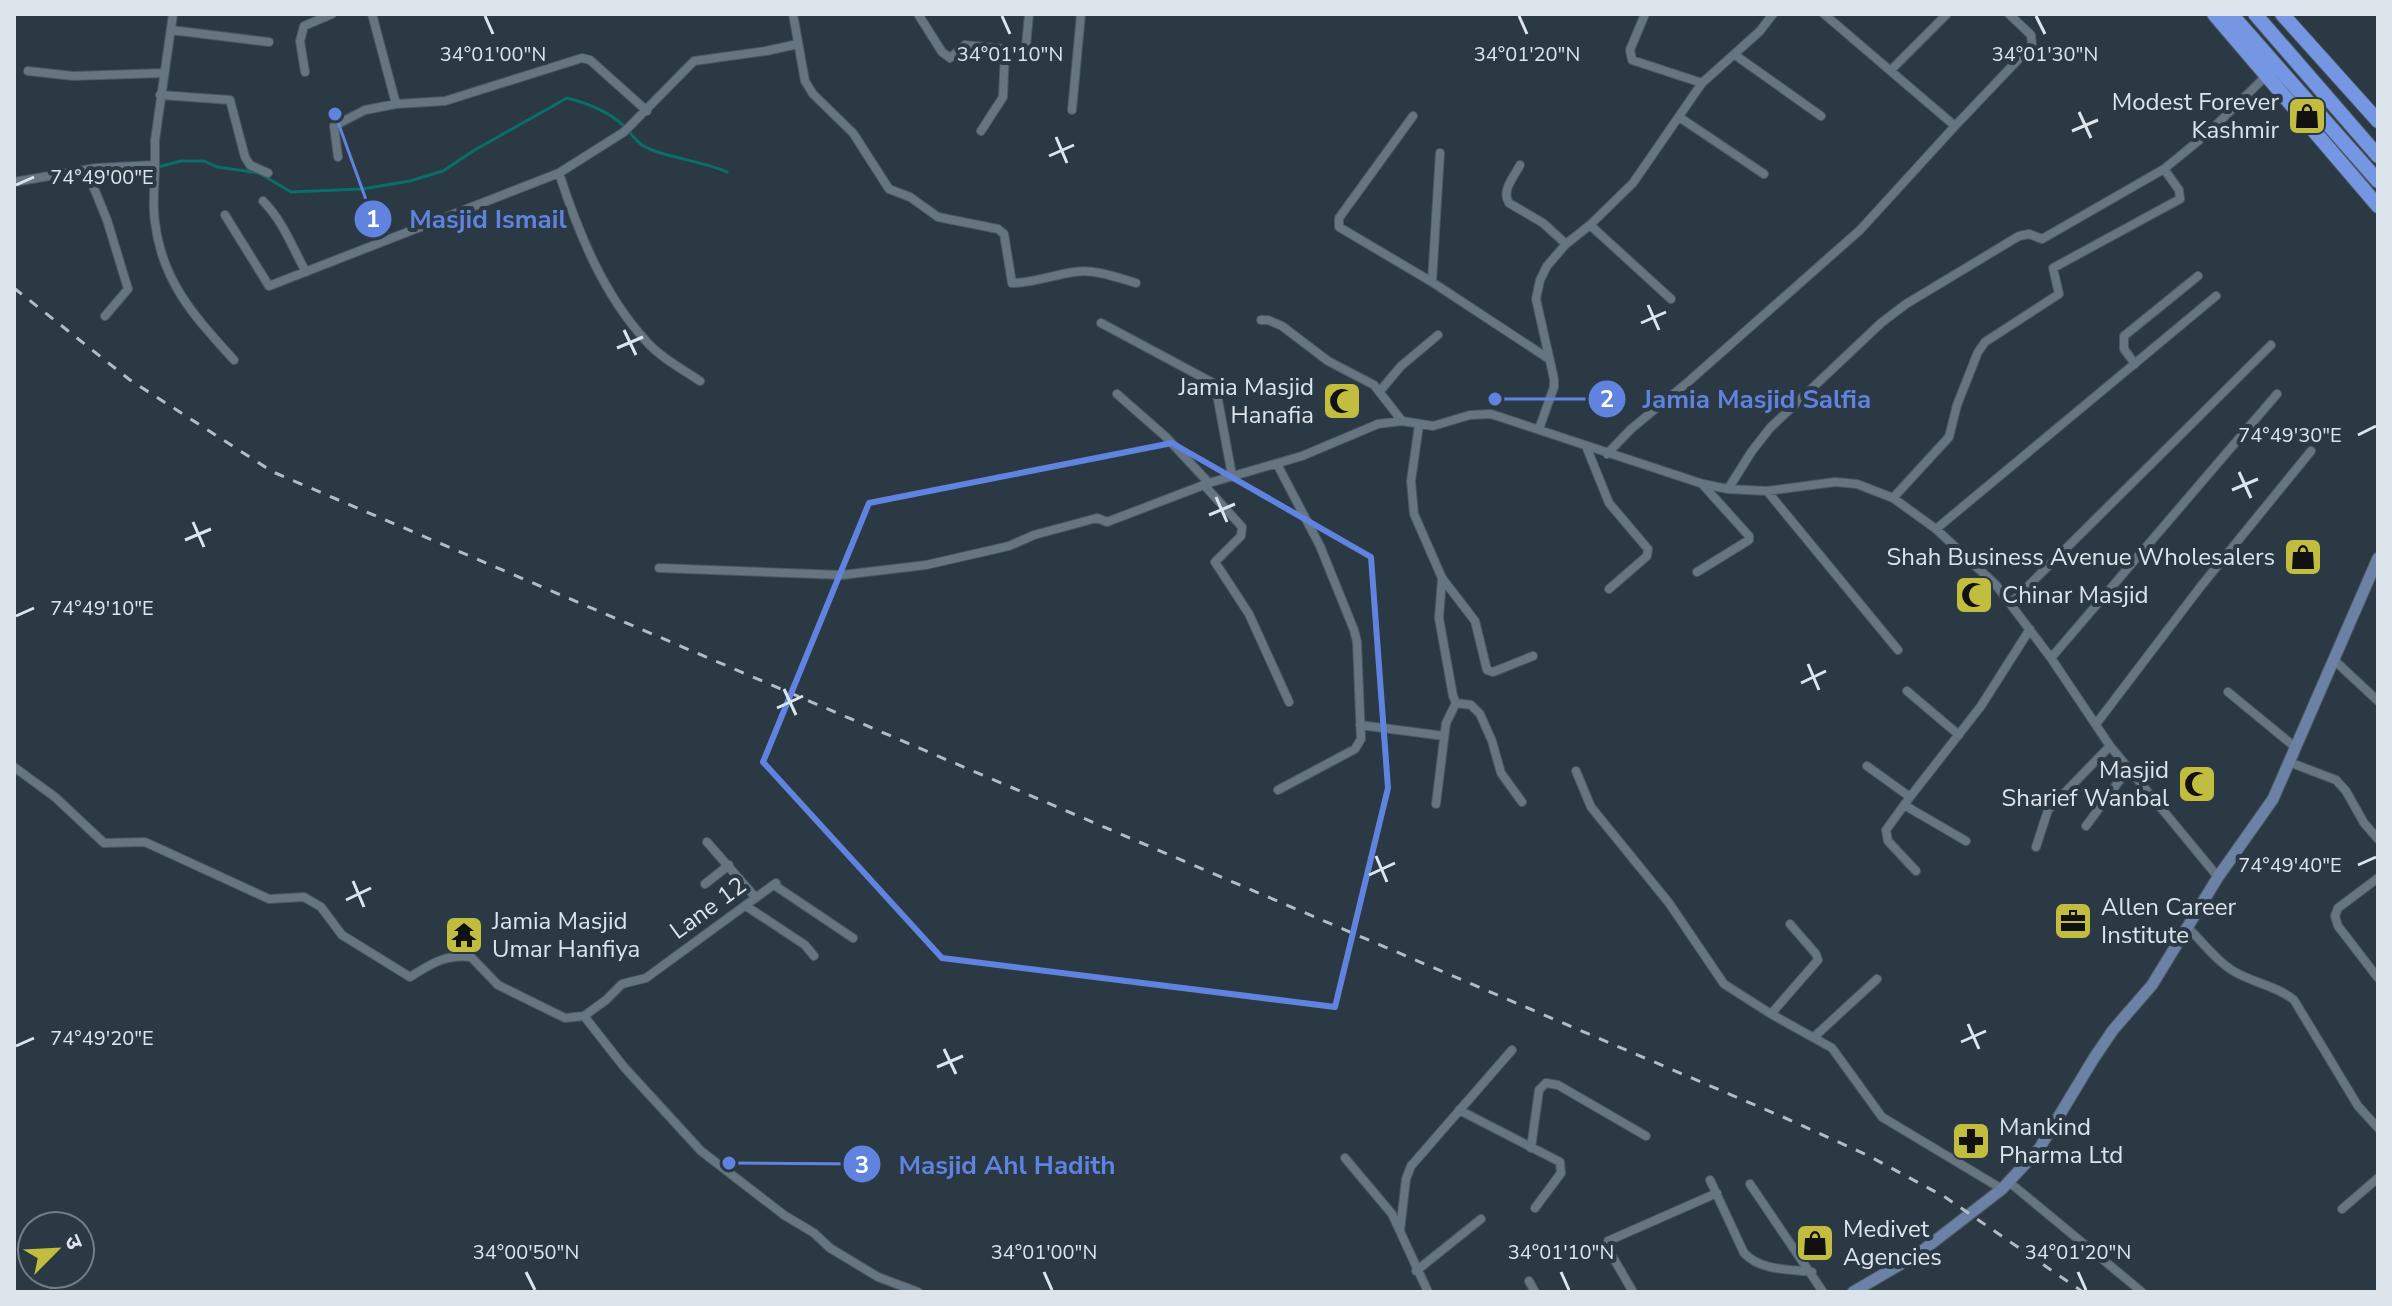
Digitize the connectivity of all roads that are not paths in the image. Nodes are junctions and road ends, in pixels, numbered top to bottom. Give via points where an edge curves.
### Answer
1 (173, 14) edge
2 (332, 14) edge
3 (372, 14) edge
4 (793, 14) edge
5 (918, 14) edge
6 (1029, 14) edge
7 (1081, 14) edge
8 (1645, 14) edge
9 (1773, 14) edge
10 (1824, 14) edge
11 (1947, 14) edge
12 (2009, 14) edge
13 (2214, 14) edge
14 (2231, 14) edge
15 (2255, 14) edge
16 (2282, 14) edge
17 (171, 30) junction
18 (269, 42) dead end
19 (798, 44) junction
20 (1005, 49) junction
21 (1735, 55) junction
22 (1891, 70) junction
23 (28, 71) dead end
24 (2272, 71) junction
25 (305, 72) dead end
26 (164, 73) junction
27 (1702, 83) junction
28 (160, 95) junction
29 (396, 104) junction
30 (1072, 110) dead end
31 (647, 111) junction
32 (1413, 116) dead end
33 (1821, 116) dead end
34 (1679, 117) junction
35 (2378, 121) edge
36 (1955, 126) junction
37 (981, 131) dead end
38 (1440, 153) dead end
39 (2378, 156) edge
40 (338, 157) dead end
41 (155, 165) junction
42 (1520, 165) dead end
43 (2164, 169) junction
44 (87, 171) junction
45 (268, 173) dead end
46 (559, 173) junction
47 (1764, 174) dead end
48 (2378, 181) edge
49 (14, 182) edge
50 (263, 201) dead end
51 (2378, 206) edge
52 (225, 215) dead end
53 (1590, 225) junction
54 (1566, 244) junction
55 (306, 272) junction
56 (2198, 276) dead end
57 (1432, 282) junction
58 (1136, 283) dead end
59 (2216, 296) dead end
60 (1671, 299) dead end
61 (105, 316) dead end
62 (1261, 320) dead end
63 (1101, 323) dead end
64 (1438, 335) dead end
65 (2271, 345) dead end
66 (1549, 359) junction
67 (234, 360) dead end
68 (2135, 364) junction
69 (700, 381) dead end
70 (1380, 391) junction
71 (1117, 394) dead end
72 (2277, 394) dead end
73 (1402, 421) junction
74 (1419, 425) junction
75 (1539, 429) junction
76 (1586, 446) junction
77 (2311, 451) dead end
78 (1607, 454) junction
79 (1277, 464) junction
80 (1232, 475) junction
81 (1206, 484) junction
82 (1703, 484) junction
83 (1728, 489) junction
84 (1767, 491) junction
85 (1893, 498) junction
86 (1936, 529) junction
87 (2378, 558) edge
88 (659, 568) dead end
89 (1697, 572) dead end
90 (1442, 578) junction
91 (1609, 589) dead end
92 (2011, 603) junction
93 (2030, 629) junction
94 (1898, 650) dead end
95 (1533, 656) dead end
96 (2051, 658) junction
97 (2334, 660) junction
98 (1907, 691) dead end
99 (2228, 692) dead end
100 (2378, 701) edge
101 (1289, 702) dead end
102 (1456, 703) junction
103 (2096, 724) junction
104 (1360, 725) junction
105 (1959, 735) junction
106 (1444, 736) junction
107 (2110, 746) junction
108 (2295, 747) junction
109 (2289, 762) junction
110 (1867, 766) dead end
111 (14, 767) edge
112 (2128, 769) junction
113 (1576, 771) dead end
114 (1278, 790) dead end
115 (1907, 801) junction
116 (1522, 802) dead end
117 (1436, 804) dead end
118 (2086, 826) dead end
119 (2378, 839) edge
120 (1966, 841) dead end
121 (707, 842) dead end
122 (2036, 847) dead end
123 (729, 865) junction
124 (1916, 871) dead end
125 (2218, 877) junction
126 (2378, 878) edge
127 (705, 884) dead end
128 (756, 898) junction
129 (746, 906) junction
130 (1790, 924) dead end
131 (2188, 928) junction
132 (853, 938) dead end
133 (814, 956) dead end
134 (2378, 978) edge
135 (1877, 979) dead end
136 (1771, 1014) junction
137 (584, 1016) junction
138 (1814, 1037) junction
139 (1512, 1050) dead end
140 (1459, 1110) junction
141 (2378, 1128) edge
142 (1646, 1136) dead end
143 (1531, 1148) junction
144 (1345, 1158) dead end
145 (2378, 1178) edge
146 (1710, 1180) dead end
147 (1750, 1184) dead end
148 (2005, 1185) junction
149 (1717, 1193) junction
150 (1535, 1208) dead end
151 (2342, 1209) dead end
152 (1481, 1219) dead end
153 (1400, 1231) junction
154 (1416, 1271) junction
155 (1812, 1272) junction
156 (1529, 1281) dead end
157 (918, 1292) edge
158 (1428, 1292) edge
159 (1535, 1292) edge
160 (1633, 1292) edge
161 (1823, 1292) edge
162 (1853, 1292) edge
163 (2142, 1292) edge

1 - 17 street
2 - 25 street via 304,26 300,41
3 - 29 street
4 - 19 street
5 - 20 street via 950,58 965,45
6 - 20 street via 1025,49
7 - 30 street
8 - 27 street via 1630,50 1632,60
9 - 21 street
10 - 22 street
11 - 22 street
12 - 36 street via 2031,35 2032,45
13 - 24 highway
14 - 24 highway
15 - 39 highway
16 - 35 highway
17 - 18 street
17 - 26 street
19 - 31 street via 694,61
19 - 58 street via 813,94 853,133 889,189 938,217 998,229 1004,234 1012,283 1077,272
20 - 37 street via 1003,97
21 - 27 street
21 - 33 street
22 - 36 street
23 - 26 street via 73,76
24 - 43 street
24 - 48 highway
24 - 51 highway
26 - 28 street
27 - 34 street
28 - 41 street
28 - 45 street via 230,100 245,157
29 - 31 street via 445,101 582,58
29 - 40 street via 365,110 334,126
31 - 46 street
32 - 57 street via 1338,222 1344,232
34 - 47 street
34 - 53 street via 1640,174
36 - 78 street via 1860,230
38 - 57 street
41 - 44 street
41 - 67 street via 155,221 166,271 189,310
42 - 54 street via 1506,198
43 - 83 street via 2042,239 2019,236 1893,312 1770,428
43 - 85 street via 2180,199 2053,268 2059,294 1985,342 1949,437
44 - 49 street
44 - 61 street via 128,289
46 - 55 street
46 - 69 street via 573,218 619,308 648,343
50 - 55 street via 280,218
52 - 55 street via 269,286
53 - 54 street
53 - 60 street
54 - 66 street via 1547,266 1537,290
56 - 68 street via 2124,336 2124,349
57 - 66 street
59 - 68 street
62 - 70 street via 1282,326
63 - 80 street via 1215,384
64 - 70 street
65 - 92 street
66 - 75 street via 1554,387
68 - 86 street
70 - 73 street
71 - 81 street via 1166,437
72 - 96 street
73 - 74 street
73 - 79 street via 1368,427
74 - 75 street via 1485,413
74 - 90 street via 1411,481 1414,514
75 - 76 street
76 - 78 street
76 - 91 street via 1609,503 1648,549 1647,556
77 - 103 street
78 - 82 street
79 - 80 street
79 - 104 street via 1320,546 1354,630
80 - 81 street
81 - 88 street via 1107,522 1097,518 926,565 842,575
81 - 101 street via 1242,527 1241,536 1215,562 1249,614
82 - 83 street
82 - 89 street via 1749,540
83 - 84 street
84 - 85 street via 1843,483
84 - 94 street
85 - 86 street
86 - 92 street
87 - 97 main road
90 - 95 street via 1475,621 1489,672
90 - 102 street via 1439,618
92 - 93 street
93 - 96 street
93 - 105 street
96 - 103 street
97 - 100 street
97 - 108 main road
98 - 105 street
99 - 108 street
102 - 106 street
102 - 116 street via 1471,705 1480,714 1501,773
103 - 107 street
104 - 106 street
104 - 114 street via 1358,746
105 - 115 street
106 - 117 street
107 - 112 street
107 - 122 street via 2048,810
108 - 109 main road
109 - 119 street via 2336,780
109 - 125 main road via 2273,799
110 - 115 street
111 - 137 street via 104,843 145,842 269,899 304,897 321,907 342,935 410,977 438,959 471,957 498,985 519,997 565,1018
112 - 118 street
112 - 125 street
113 - 136 street via 1591,807 1669,903 1724,984
115 - 120 street
115 - 124 street via 1886,838
121 - 123 street
123 - 127 street
123 - 128 street
125 - 131 main road
126 - 134 street via 2338,908 2335,916
128 - 129 street, Lane 12
128 - 132 street, Lane 12 via 775,884
129 - 133 street
129 - 137 street, Lane 12 via 646,978 622,984
130 - 136 street via 1818,960
131 - 141 street via 2226,966 2294,1000 2358,1106
131 - 148 main road via 2152,985 2094,1058 2039,1149
135 - 138 street
136 - 138 street
137 - 157 street via 701,1151 830,1248 878,1277
138 - 148 street via 1844,1061 1882,1117
139 - 140 street
140 - 143 street
140 - 153 street via 1411,1166
142 - 143 street via 1546,1083 1539,1090
143 - 150 street via 1561,1165 1561,1173
144 - 153 street via 1384,1203
145 - 151 street
146 - 149 street
147 - 155 street
148 - 162 main road via 1918,1254
148 - 163 street
149 - 155 street via 1750,1259
149 - 160 street via 1608,1241
152 - 154 street
153 - 154 street
154 - 158 street
155 - 161 street
156 - 159 street

